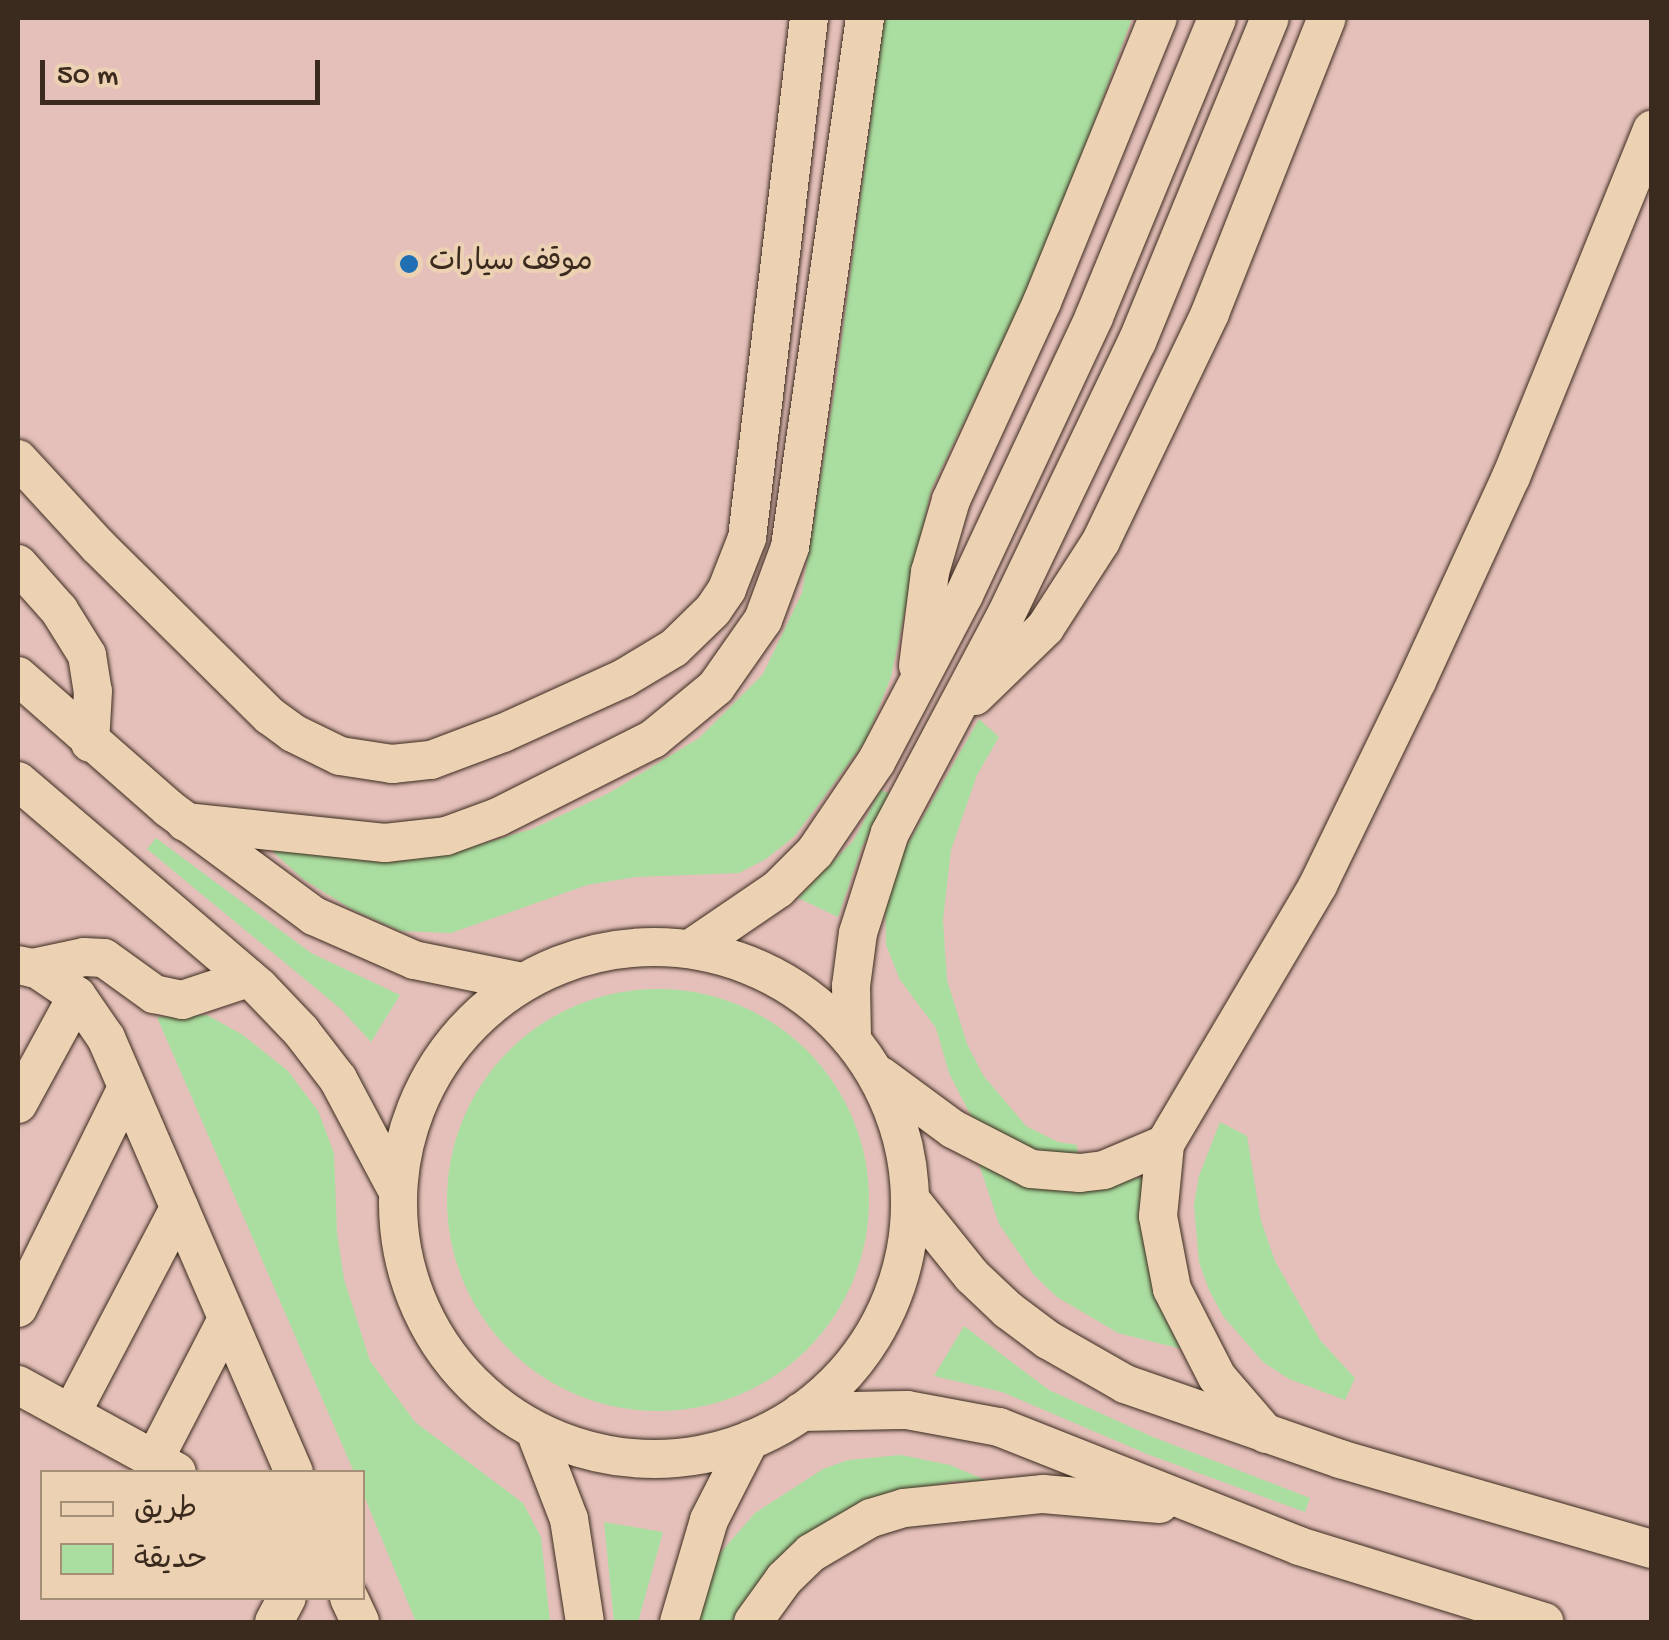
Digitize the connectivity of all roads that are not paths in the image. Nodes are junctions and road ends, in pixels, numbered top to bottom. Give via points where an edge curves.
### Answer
1 (809, 18) edge
2 (864, 18) edge
3 (1158, 18) edge
4 (1217, 18) edge
5 (1270, 18) edge
6 (1327, 18) edge
7 (1652, 129) edge
8 (18, 459) edge
9 (18, 564) edge
10 (18, 587) edge
11 (67, 622) junction
12 (18, 676) edge
13 (916, 689) junction
14 (955, 714) junction
15 (90, 743) junction
16 (18, 781) edge
17 (18, 816) edge
18 (185, 822) junction
19 (64, 824) junction
20 (690, 949) junction
21 (25, 967) edge
22 (248, 978) junction
23 (522, 982) junction
24 (77, 996) junction
25 (852, 1038) junction
26 (874, 1070) junction
27 (126, 1086) junction
28 (18, 1104) edge
29 (1165, 1144) junction
30 (396, 1186) junction
31 (910, 1199) junction
32 (179, 1208) junction
33 (18, 1308) edge
34 (227, 1319) junction
35 (18, 1385) edge
36 (801, 1412) junction
37 (71, 1414) junction
38 (536, 1430) junction
39 (1266, 1434) junction
40 (750, 1440) junction
41 (165, 1466) edge
42 (293, 1470) edge
43 (1208, 1509) junction
44 (1652, 1550) edge
45 (286, 1600) edge
46 (274, 1622) edge
47 (585, 1622) edge
48 (679, 1622) edge
49 (753, 1622) edge
50 (1545, 1622) edge

1 - 8 street via 747,538 727,588 695,630 624,678 431,760 392,764 340,756 270,716
2 - 18 street via 790,546 763,620 716,687 653,739 446,836 385,843
3 - 13 street via 1042,302 951,500 930,572
4 - 13 street via 1094,317
5 - 14 street via 1137,342
6 - 14 street via 1210,312 1084,572 1021,654
7 - 29 street via 1510,477 1416,681 1318,885
9 - 11 street
10 - 11 street
11 - 15 street via 92,673
12 - 15 street
13 - 20 street via 815,852 778,889
14 - 25 street via 890,832 871,882 851,986
15 - 18 street
16 - 19 street
17 - 19 street
18 - 23 street via 268,886 362,940 414,960
19 - 22 street
20 - 23 street via 632,947 575,958
20 - 25 street via 750,965 806,995
21 - 22 street via 104,958 154,994 182,1000
21 - 24 street
22 - 30 street via 338,1079
23 - 30 street via 458,1035 415,1105
24 - 27 street via 100,1027
24 - 28 street
25 - 26 street
26 - 29 street via 953,1129 1031,1169 1104,1170
26 - 31 street via 904,1142
27 - 32 street
27 - 33 street
29 - 39 street via 1158,1216 1172,1288 1218,1377
30 - 38 street via 399,1248 417,1308 450,1362 494,1406
31 - 36 street via 898,1285 872,1340 834,1386
31 - 39 street via 972,1276 1048,1340 1125,1384
32 - 34 street
32 - 37 street
34 - 41 street
34 - 42 street
35 - 37 street
36 - 40 street
36 - 43 street via 907,1410 986,1424
37 - 41 street
38 - 40 street via 610,1457 674,1460
38 - 47 street via 569,1519
39 - 44 street
40 - 48 street via 709,1520
43 - 49 street via 1043,1494 904,1508 870,1518 811,1553
43 - 50 street via 1388,1577
45 - 46 street

